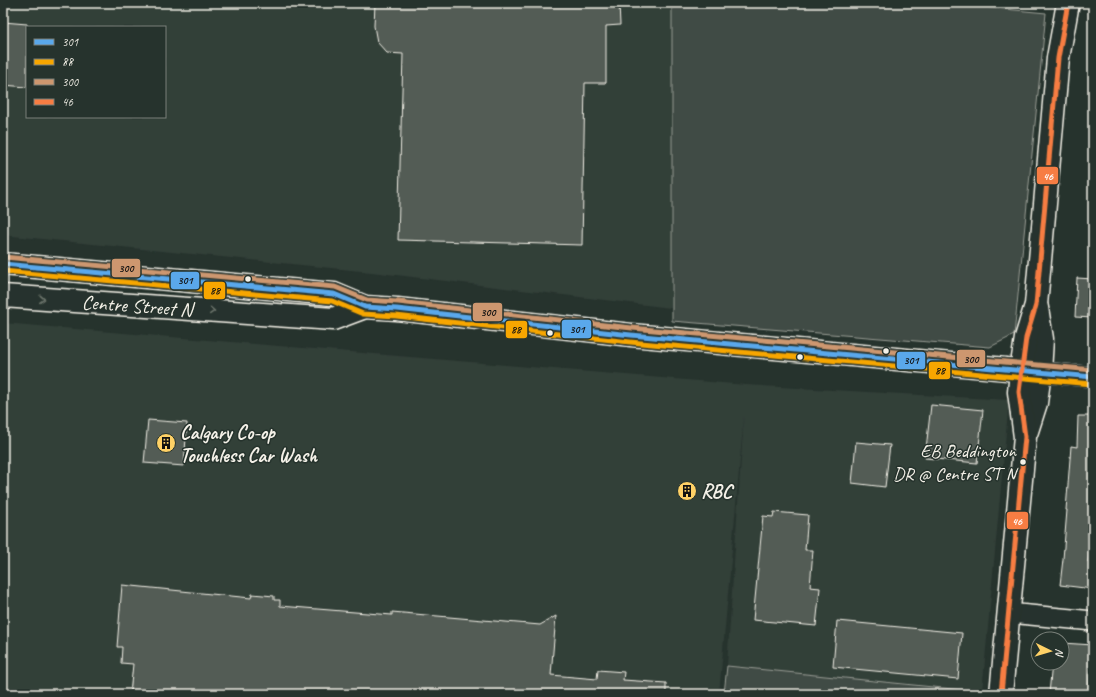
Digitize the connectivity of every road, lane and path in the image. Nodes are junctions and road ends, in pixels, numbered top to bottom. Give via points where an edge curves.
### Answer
1 (1068, 3) edge
2 (3, 264) edge
3 (3, 296) edge
4 (365, 307) junction
5 (1031, 371) junction
6 (1093, 377) edge
7 (1008, 613) junction
8 (1093, 621) edge
9 (1001, 694) edge

1 - 5 street via 1058,58 1036,305 1042,339
2 - 4 street, Centre Street N via 334,294
3 -> 4 street, Centre Street N via 333,319
4 - 5 street, Centre Street N via 632,335
5 - 6 street, Centre Street N
5 - 7 street via 1019,392 1025,437
7 - 8 street
7 - 9 street

